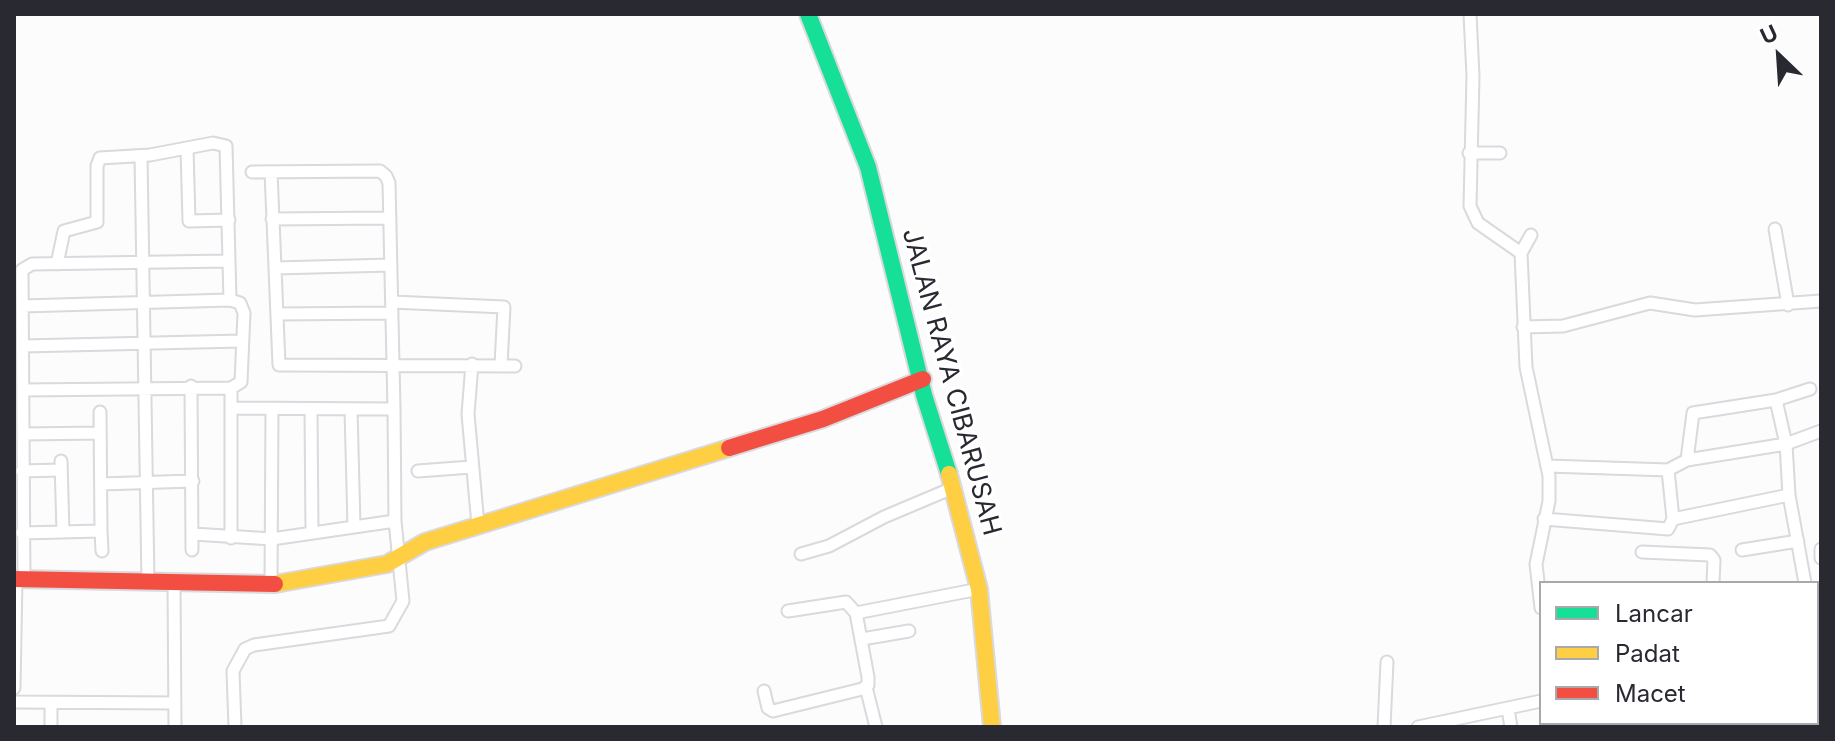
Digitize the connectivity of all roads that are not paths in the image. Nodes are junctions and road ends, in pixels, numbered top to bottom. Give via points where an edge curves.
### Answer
1 (810, 14) edge
2 (1470, 14) edge
3 (187, 148) junction
4 (1469, 153) junction
5 (1500, 153) dead end
6 (141, 156) junction
7 (252, 172) dead end
8 (271, 172) junction
9 (390, 218) junction
10 (272, 219) junction
11 (229, 220) junction
12 (1775, 229) dead end
13 (1531, 235) dead end
14 (1521, 253) junction
15 (229, 261) junction
16 (144, 263) junction
17 (57, 264) junction
18 (391, 265) junction
19 (275, 268) junction
20 (230, 300) junction
21 (1821, 301) edge
22 (144, 303) junction
23 (1788, 305) junction
24 (22, 306) junction
25 (392, 307) junction
26 (277, 314) junction
27 (1523, 327) junction
28 (242, 341) junction
29 (145, 343) junction
30 (23, 346) junction
31 (395, 363) junction
32 (472, 364) junction
33 (501, 365) junction
34 (515, 366) dead end
35 (191, 386) junction
36 (145, 387) junction
37 (924, 387) junction
38 (231, 388) junction
39 (1810, 389) dead end
40 (23, 390) junction
41 (1776, 400) junction
42 (231, 408) junction
43 (272, 409) junction
44 (351, 409) junction
45 (394, 409) junction
46 (311, 410) junction
47 (100, 412) dead end
48 (933, 418) junction
49 (1821, 431) edge
50 (100, 433) junction
51 (23, 434) junction
52 (1786, 444) junction
53 (1687, 460) junction
54 (20, 466) edge
55 (1548, 466) junction
56 (471, 467) junction
57 (1668, 470) junction
58 (418, 471) dead end
59 (193, 481) junction
60 (101, 484) junction
61 (147, 484) junction
62 (955, 487) junction
63 (1789, 495) junction
64 (1544, 519) junction
65 (1673, 519) junction
66 (395, 521) junction
67 (478, 525) junction
68 (354, 527) junction
69 (101, 531) junction
70 (63, 532) junction
71 (312, 532) junction
72 (22, 533) junction
73 (193, 534) junction
74 (231, 538) junction
75 (272, 539) junction
76 (1798, 541) junction
77 (1821, 549) edge
78 (192, 550) dead end
79 (1742, 550) dead end
80 (102, 551) dead end
81 (1642, 552) dead end
82 (801, 554) dead end
83 (1821, 558) edge
84 (399, 567) junction
85 (18, 579) edge
86 (1713, 581) edge
87 (1805, 581) edge
88 (148, 582) junction
89 (174, 582) junction
90 (271, 585) junction
91 (979, 589) junction
92 (1539, 590) edge
93 (788, 611) dead end
94 (856, 613) junction
95 (909, 631) dead end
96 (862, 639) junction
97 (1387, 662) dead end
98 (866, 687) junction
99 (14, 688) edge
100 (764, 691) dead end
101 (1539, 701) edge
102 (14, 702) edge
103 (51, 703) junction
104 (175, 703) junction
105 (1508, 709) junction
106 (51, 727) edge
107 (175, 727) edge
108 (235, 727) edge
109 (876, 727) edge
110 (993, 727) edge
111 (1384, 727) edge
112 (1419, 727) edge
113 (1511, 727) edge

1 - 37 main road, JALAN RAYA CIBARUSAH via 868,167
2 - 4 street
3 - 6 street
3 - 11 street via 226,146
3 - 11 street via 188,221
4 - 5 street
4 - 14 street via 1471,213
6 - 16 street
6 - 17 street via 99,159 97,222 64,231
7 - 8 street
8 - 9 street via 380,171 389,183
8 - 10 street
9 - 10 street
9 - 18 street
10 - 19 street
11 - 15 street
12 - 23 street
13 - 14 street
14 - 27 street
15 - 16 street
15 - 20 street
16 - 17 street
16 - 22 street
17 - 24 street via 32,264 22,270
18 - 19 street
18 - 25 street
19 - 26 street
20 - 22 street
20 - 28 street via 242,306
21 - 23 street
22 - 24 street
22 - 29 street
23 - 27 street via 1695,310 1650,303 1563,326
24 - 30 street
25 - 26 street
25 - 31 street
25 - 33 street via 504,307
26 - 31 street via 279,365
27 - 55 street via 1526,367
28 - 29 street
28 - 38 street via 241,382
29 - 30 street
29 - 36 street
30 - 40 street
31 - 32 street
31 - 45 street
32 - 33 street
32 - 56 street
33 - 34 street
35 - 36 street
35 - 38 street
35 - 59 street
36 - 40 street
36 - 61 street
37 - 48 main road, JALAN RAYA CIBARUSAH
37 - 67 main road
38 - 42 street
39 - 41 street
40 - 51 street
41 - 52 street
41 - 53 street via 1693,413
42 - 43 street
42 - 74 street
43 - 46 street
43 - 75 street
44 - 45 street
44 - 46 street
44 - 68 street
45 - 66 street
46 - 71 street
47 - 50 street
48 - 62 main road, JALAN RAYA CIBARUSAH
48 - 110 main road, JALAN RAYA CIBARUSAH via 958,486 983,587
49 - 52 street
50 - 51 street
50 - 60 street
51 - 54 street
52 - 53 street
52 - 63 street
53 - 57 street
54 - 70 street via 61,466
54 - 72 street
55 - 57 street
55 - 64 street
56 - 58 street
56 - 67 street
57 - 65 street
59 - 61 street
59 - 73 street
60 - 61 street
60 - 69 street
61 - 88 street
62 - 82 street
62 - 91 main road, JALAN RAYA CIBARUSAH
63 - 65 street
63 - 76 street
64 - 65 street via 1666,529
64 - 92 street via 1536,564
66 - 68 street
66 - 84 street
67 - 84 main road via 418,544
68 - 71 street
69 - 70 street
69 - 80 street
70 - 72 street
71 - 75 street
72 - 85 street
73 - 74 street
73 - 78 street
74 - 75 street
75 - 90 street
76 - 79 street
76 - 87 street
77 - 83 street
81 - 86 street via 1710,555
84 - 90 main road
84 - 108 street via 403,601 389,626 245,649 233,671
85 - 88 main road
85 - 99 street
88 - 89 main road
89 - 90 main road
89 - 104 street
91 - 94 street
91 - 110 main road, JALAN RAYA CIBARUSAH
93 - 94 street via 846,602
94 - 96 street
95 - 96 street
96 - 98 street
97 - 111 street
98 - 100 street via 773,711
98 - 109 street
101 - 105 street
102 - 103 street
103 - 104 street
103 - 106 street
104 - 107 street
105 - 112 street
105 - 113 street

